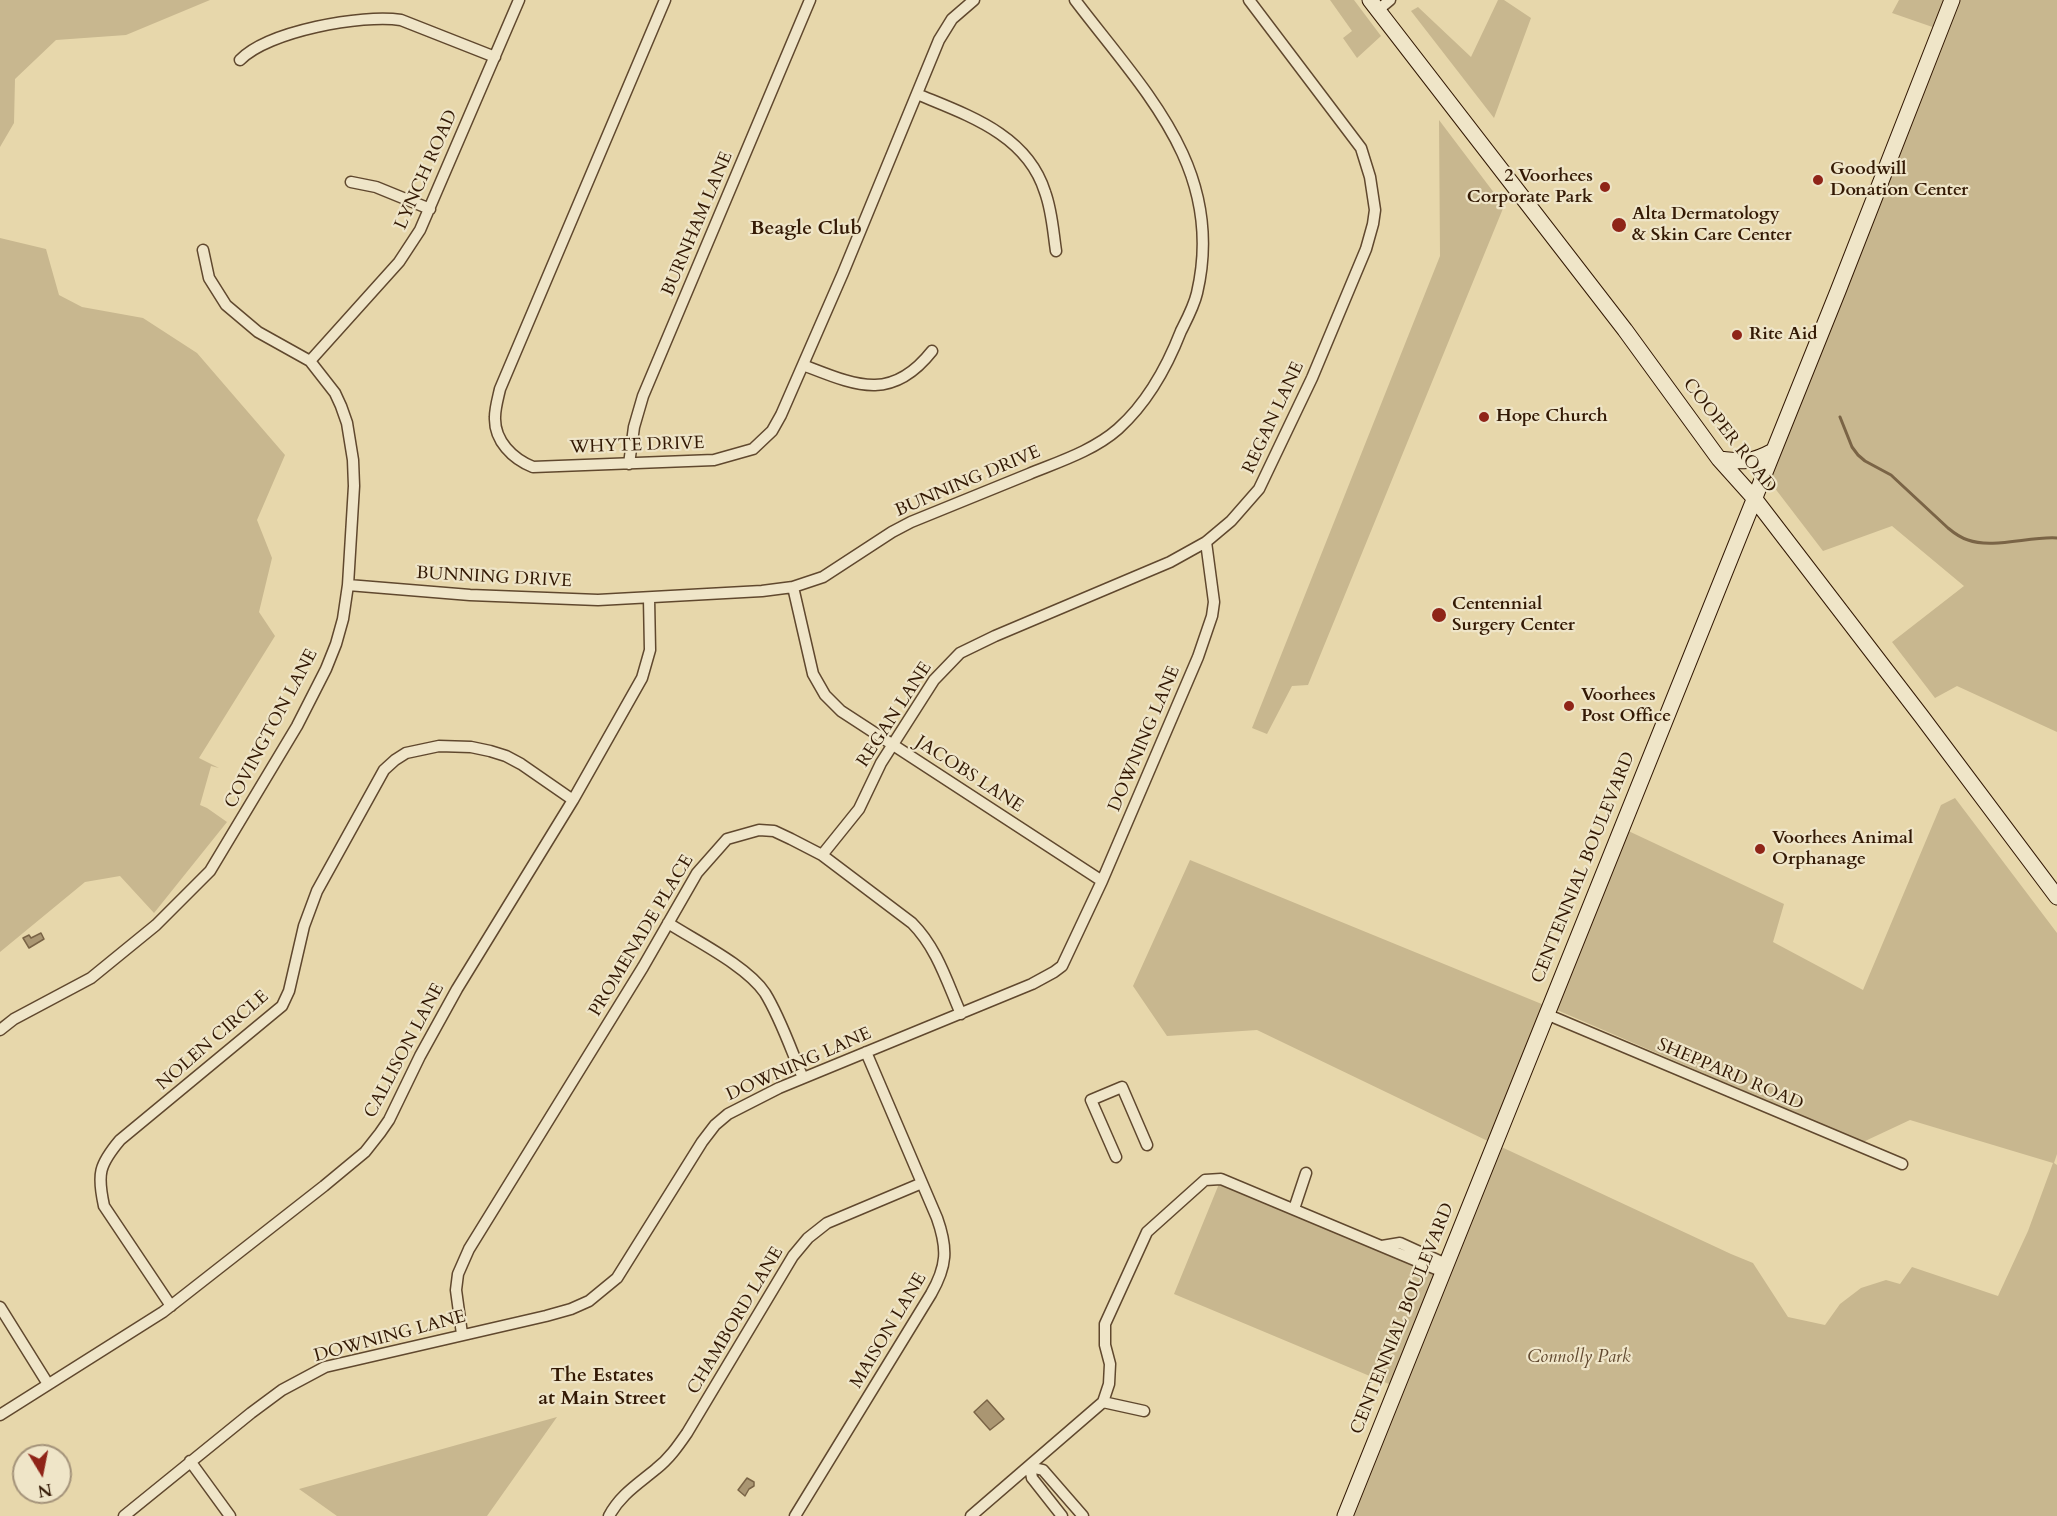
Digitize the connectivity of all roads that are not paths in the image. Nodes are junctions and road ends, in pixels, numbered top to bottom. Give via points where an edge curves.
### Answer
1 (519, 0) edge
2 (665, 0) edge
3 (810, 0) edge
4 (974, 0) edge
5 (1075, 0) edge
6 (1249, 0) edge
7 (1390, 0) edge
8 (1952, 0) edge
9 (1374, 5) edge
10 (495, 57) junction
11 (240, 60) dead end
12 (917, 94) junction
13 (351, 182) dead end
14 (430, 209) junction
15 (203, 250) dead end
16 (1056, 251) dead end
17 (932, 351) dead end
18 (310, 361) junction
19 (803, 365) junction
20 (1773, 451) junction
21 (1719, 459) junction
22 (629, 464) junction
23 (1754, 498) junction
24 (1206, 542) junction
25 (348, 585) junction
26 (793, 587) junction
27 (649, 598) junction
28 (892, 744) junction
29 (573, 800) junction
30 (822, 855) junction
31 (1102, 881) junction
32 (2057, 897) edge
33 (668, 923) junction
34 (961, 1014) junction
35 (1546, 1014) junction
36 (0, 1030) edge
37 (866, 1052) junction
38 (803, 1078) junction
39 (1147, 1144) dead end
40 (1116, 1157) dead end
41 (1902, 1164) dead end
42 (1306, 1173) dead end
43 (922, 1183) junction
44 (1294, 1209) junction
45 (1444, 1268) junction
46 (171, 1306) junction
47 (0, 1307) edge
48 (462, 1334) junction
49 (48, 1384) junction
50 (1103, 1402) junction
51 (1144, 1411) dead end
52 (0, 1415) edge
53 (190, 1461) junction
54 (1030, 1467) junction
55 (124, 1516) edge
56 (230, 1516) edge
57 (609, 1516) edge
58 (795, 1516) edge
59 (971, 1516) edge
60 (1062, 1516) edge
61 (1083, 1516) edge
62 (1345, 1516) edge

1 - 10 street, LYNCH ROAD
2 - 22 street, WHYTE DRIVE via 500,389 495,417 507,450 533,467
3 - 22 street, BURNHAM LANE via 643,396
4 - 12 street, WHYTE DRIVE via 952,19 939,40
5 - 26 street, BUNNING DRIVE via 1161,113 1178,141 1197,189 1203,252 1197,295 1176,344 1159,379 1117,430 1079,453 911,522 824,576
6 - 24 street, REGAN LANE via 1361,148 1375,210 1366,249 1312,378 1259,489
7 - 9 street
8 - 20 main road, CENTENNIAL BOULEVARD
9 - 21 main road, COOPER ROAD via 1625,330
10 - 11 street via 390,18 304,30 258,46
10 - 14 street, LYNCH ROAD
12 - 16 street via 995,129 1024,156 1046,192
12 - 19 street, WHYTE DRIVE
13 - 14 street via 376,187
14 - 18 street, LYNCH ROAD via 399,262
15 - 18 street, COVINGTON LANE via 209,278 225,305 258,332
17 - 19 street via 908,376 881,384 847,382
18 - 25 street, COVINGTON LANE via 335,393 347,423 354,486
19 - 22 street, WHYTE DRIVE via 771,431 753,449 714,460
20 - 21 main road via 1743,462
20 - 23 main road, CENTENNIAL BOULEVARD
21 - 23 main road, COOPER ROAD
23 - 32 main road, COOPER ROAD
23 - 35 main road, CENTENNIAL BOULEVARD
24 - 28 street, REGAN LANE via 1170,562 960,652 934,680
24 - 31 street, DOWNING LANE via 1212,616
25 - 27 street, BUNNING DRIVE via 470,595
25 - 36 street, COVINGTON LANE via 343,619 326,669 297,726 210,871 156,925 91,978
26 - 27 street, BUNNING DRIVE
26 - 28 street, JACOBS LANE via 808,659 825,695 841,711
27 - 29 street, CALLISON LANE via 650,650 642,678
28 - 30 street, REGAN LANE via 859,809
28 - 31 street, JACOBS LANE
29 - 46 street, CALLISON LANE via 457,989 389,1120 365,1152
29 - 46 street, NOLEN CIRCLE via 506,756 471,747 439,746 406,753 384,770 317,891 282,1006 120,1140 102,1165 100,1187 104,1206
30 - 33 street, PROMENADE PLACE via 774,831 759,830 728,839 697,873
30 - 34 street, PROMENADE PLACE via 921,933
31 - 34 street, DOWNING LANE via 1062,966 1032,984
33 - 38 street via 754,981 775,1014
33 - 48 street, PROMENADE PLACE via 469,1249 456,1290
34 - 37 street, DOWNING LANE
35 - 41 street, SHEPPARD ROAD
35 - 45 main road, CENTENNIAL BOULEVARD
37 - 38 street, DOWNING LANE
37 - 43 street, MAISON LANE
38 - 48 street, DOWNING LANE via 728,1114 715,1125 617,1278 589,1301 571,1309
39 - 40 street via 1122,1087 1091,1100
42 - 44 street
43 - 57 street, CHAMBORD LANE via 827,1223 808,1238 793,1256 673,1453 631,1488
43 - 58 street, MAISON LANE via 944,1237 941,1277
44 - 45 street via 1382,1246 1401,1243
44 - 50 street via 1221,1179 1205,1180 1147,1232 1105,1324 1110,1364
45 - 62 main road, CENTENNIAL BOULEVARD
46 - 49 street, CALLISON LANE
47 - 49 street
48 - 53 street, DOWNING LANE via 325,1367 282,1390
49 - 52 street, CALLISON LANE
50 - 51 street
50 - 54 street
53 - 55 street, DOWNING LANE
53 - 56 street
54 - 59 street
54 - 60 street via 1032,1478
54 - 61 street via 1043,1470

